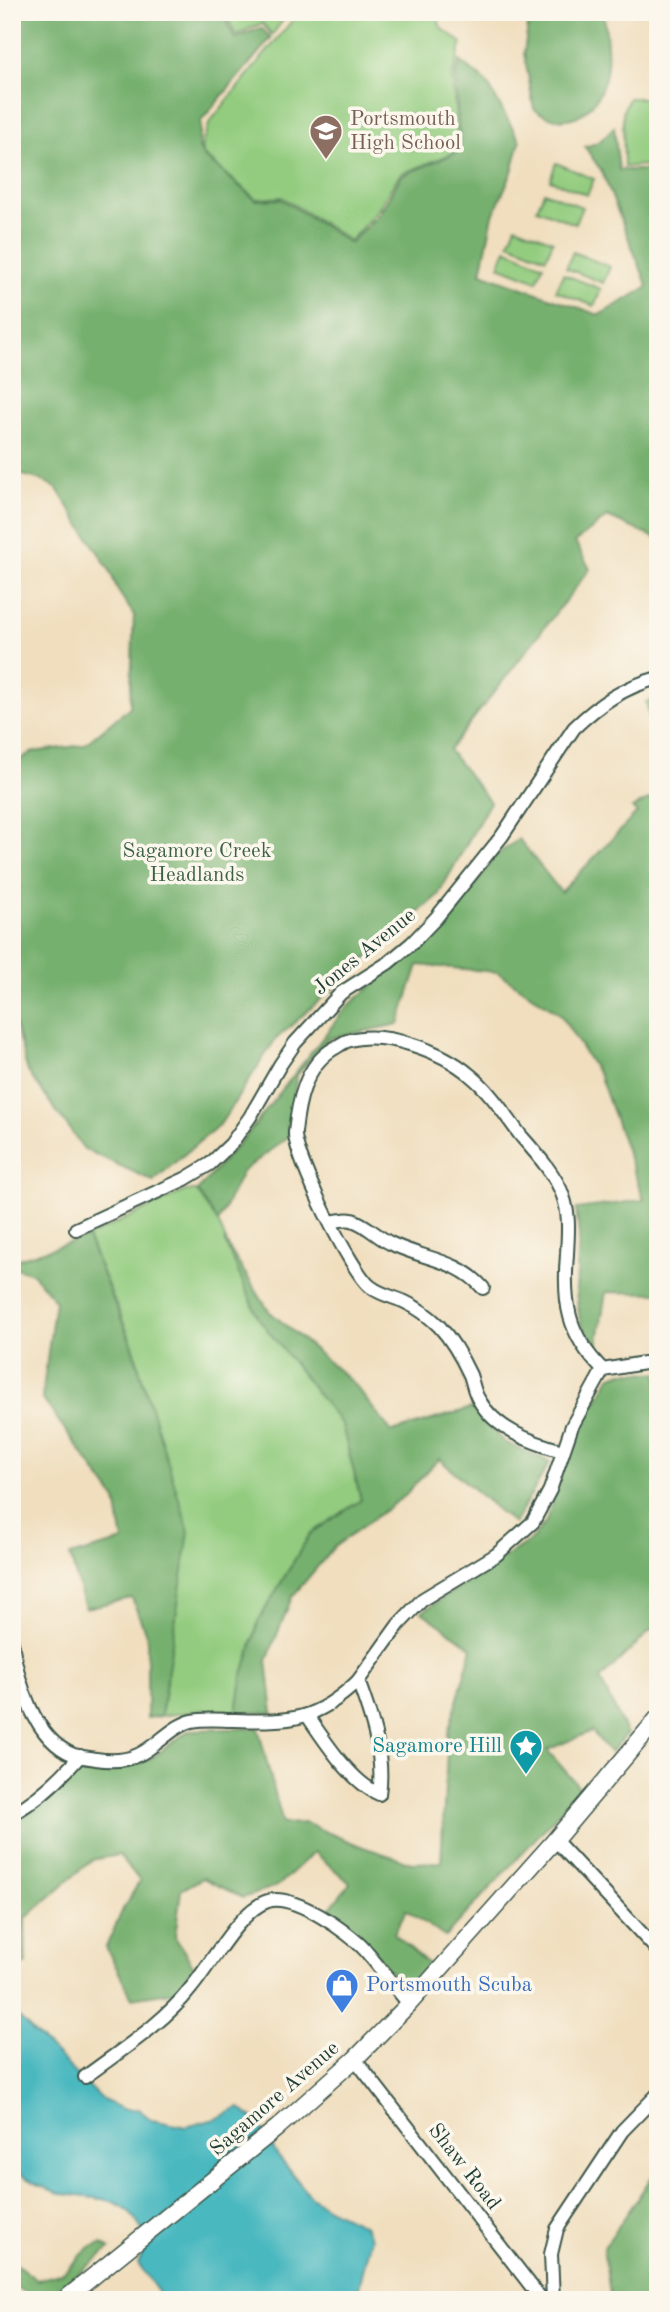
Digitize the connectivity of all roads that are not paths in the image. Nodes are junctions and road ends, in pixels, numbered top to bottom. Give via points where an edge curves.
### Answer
1 (658, 678) edge
2 (330, 1223) junction
3 (76, 1229) dead end
4 (483, 1288) dead end
5 (658, 1365) edge
6 (603, 1370) junction
7 (562, 1451) junction
8 (12, 1642) edge
9 (358, 1681) junction
10 (307, 1715) junction
11 (658, 1718) edge
12 (80, 1756) junction
13 (12, 1814) edge
14 (555, 1840) junction
15 (658, 1951) edge
16 (409, 2004) junction
17 (355, 2059) junction
18 (85, 2077) dead end
19 (658, 2094) edge
20 (64, 2300) edge
21 (542, 2300) edge
22 (553, 2300) edge

1 - 3 street, Jones Avenue via 621,691 574,728 502,836 436,918 388,963 326,1007 279,1065 231,1144 210,1164
2 - 4 street via 353,1220 396,1246 466,1271
2 - 6 street via 295,1139 307,1078 322,1056 347,1041 376,1038 415,1045 453,1064 485,1089 562,1193 569,1214 565,1272 570,1324
2 - 7 street via 361,1278 424,1312 451,1340 478,1400 491,1416 504,1428
5 - 6 street
6 - 7 street
7 - 9 street via 550,1490 533,1521 496,1555 423,1599
8 - 12 street via 15,1662 41,1728 64,1749
9 - 10 street via 332,1704
9 - 10 street via 381,1764 379,1794 345,1764
10 - 12 street via 274,1721 191,1721 138,1755 105,1760
11 - 14 main road, Sagamore Avenue
12 - 13 street via 52,1785
14 - 15 street
14 - 16 main road, Sagamore Avenue
16 - 17 main road, Sagamore Avenue
16 - 18 street via 364,1948 347,1935 292,1903 269,1900 240,1922 177,2004
17 - 20 main road, Sagamore Avenue
17 - 21 street, Shaw Road
19 - 22 street via 622,2131 557,2229 550,2267

